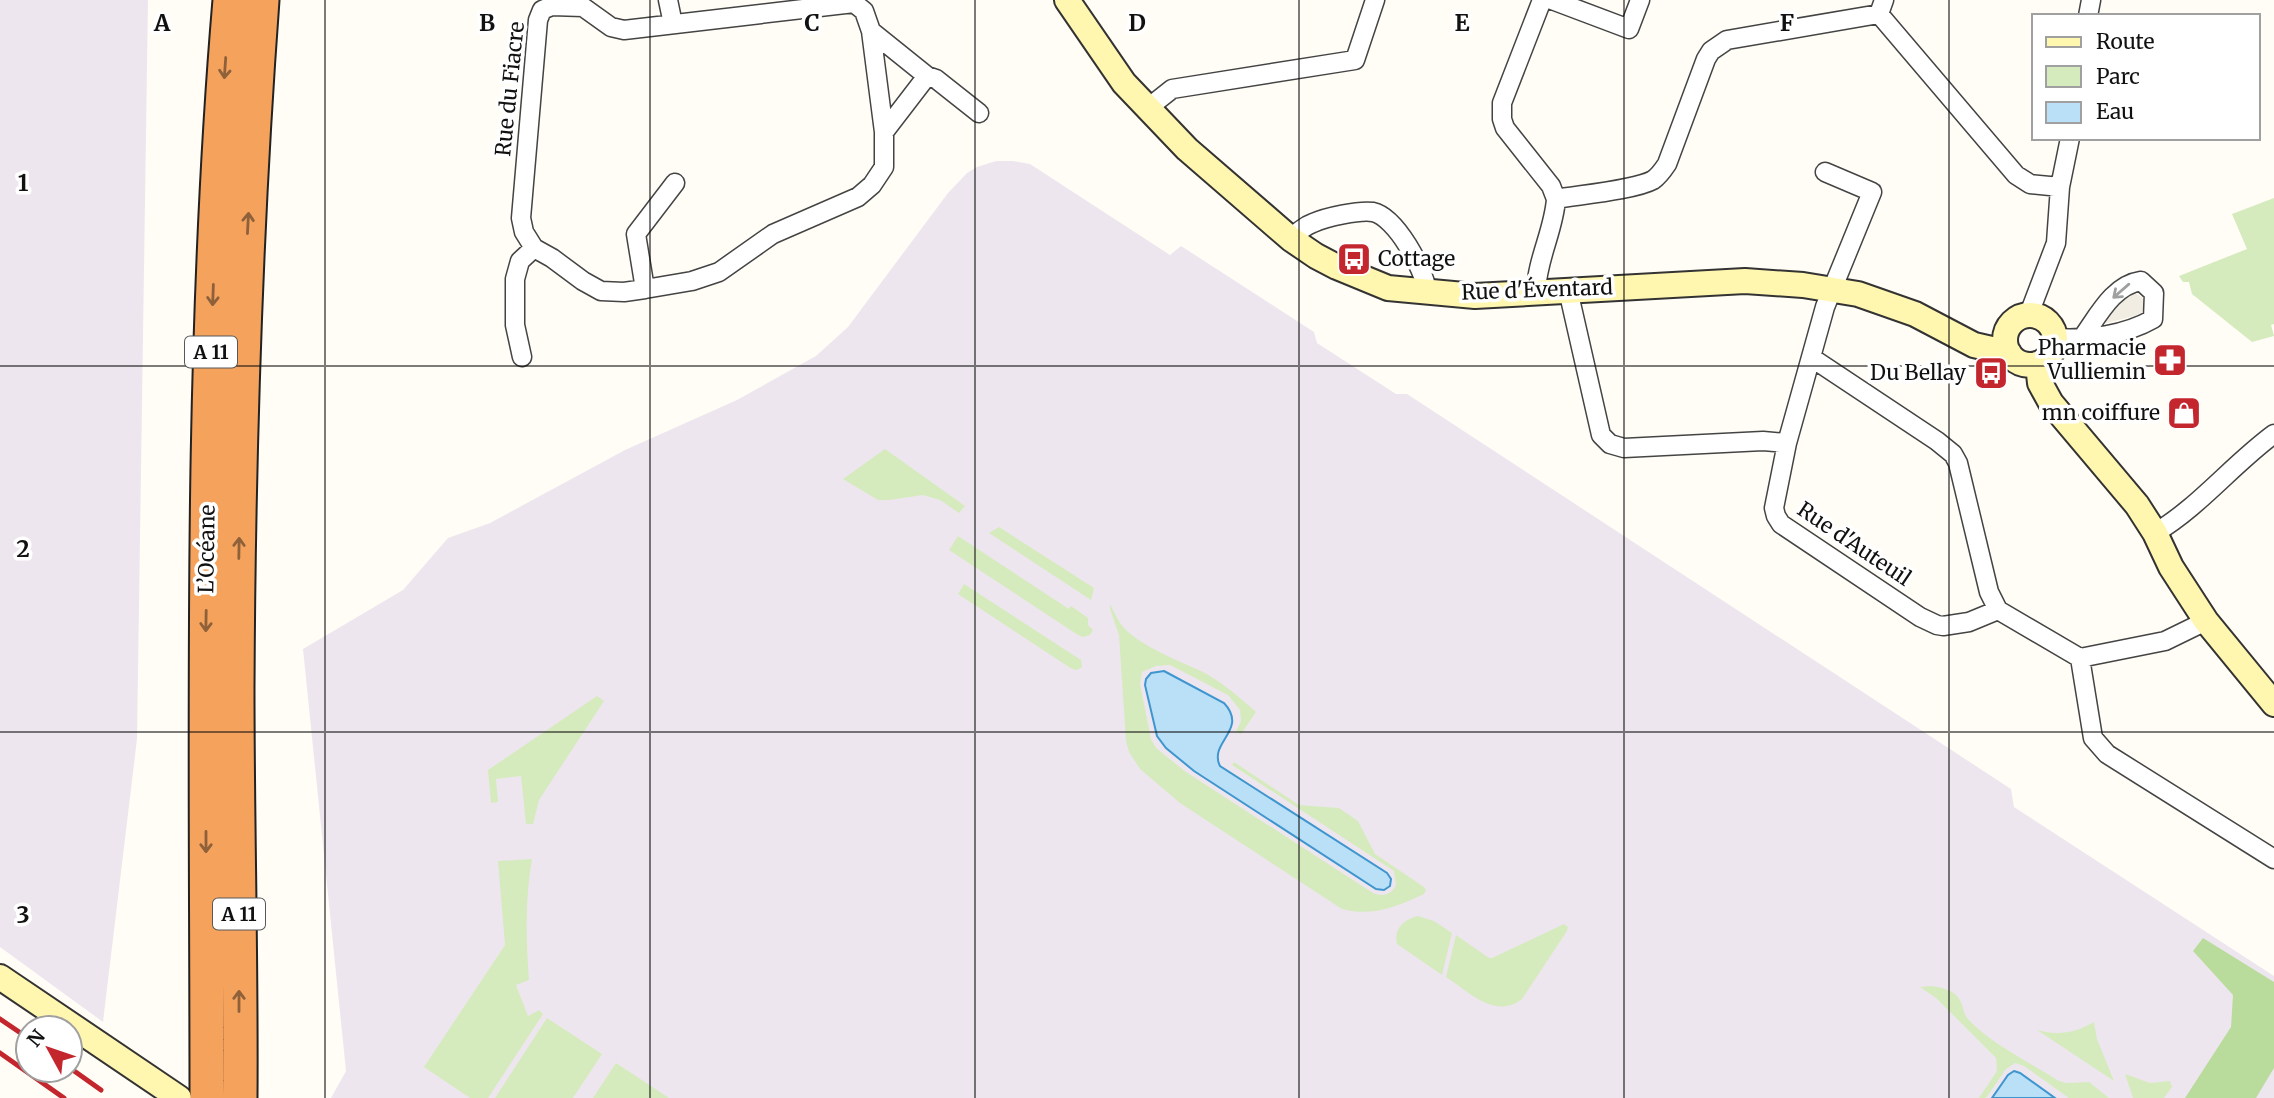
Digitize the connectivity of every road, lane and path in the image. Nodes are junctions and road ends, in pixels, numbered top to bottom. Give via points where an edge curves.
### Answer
1 (230, 0) edge
2 (262, 0) edge
3 (668, 0) edge
4 (1067, 0) edge
5 (1375, 0) edge
6 (1542, 0) edge
7 (1552, 0) edge
8 (1640, 0) edge
9 (854, 2) edge
10 (1882, 7) edge
11 (673, 24) junction
12 (871, 32) junction
13 (927, 76) junction
14 (1148, 108) junction
15 (979, 113) dead end
16 (884, 132) junction
17 (2070, 140) edge
18 (1825, 172) dead end
19 (675, 183) dead end
20 (2060, 187) junction
21 (1556, 199) junction
22 (1291, 239) junction
23 (534, 248) junction
24 (645, 289) junction
25 (1568, 290) junction
26 (1832, 290) junction
27 (1427, 291) junction
28 (1536, 291) junction
29 (2029, 314) junction
30 (2056, 338) junction
31 (2082, 338) dead end
32 (2000, 346) junction
33 (522, 357) dead end
34 (1812, 358) junction
35 (2038, 364) junction
36 (2274, 434) edge
37 (1787, 443) junction
38 (2155, 533) junction
39 (1998, 610) junction
40 (2206, 621) junction
41 (2080, 658) junction
42 (2274, 704) edge
43 (2274, 859) edge
44 (0, 978) edge
45 (240, 1084) edge
46 (179, 1098) edge
47 (207, 1098) edge

1 -> 47 highway, L’Océane / A 11 via 212,315 205,705
45 -> 2 highway, L’Océane / A 11 via 237,690 244,304
3 - 11 street
4 - 14 street, Rue d'Éventard via 1105,58
5 - 14 street via 1355,60 1172,89
6 - 21 street via 1502,103 1502,119
7 - 8 street via 1629,29
9 - 11 street, Rue du Fiacre
9 - 12 street via 864,10
10 - 20 street via 2016,175 2030,184
10 - 21 street via 1718,45 1706,59 1660,174 1639,185
11 - 23 street, Rue du Fiacre via 624,30 611,27 583,7 542,10 521,218
12 - 13 street
12 - 16 street
13 - 15 street
13 - 16 street
14 - 22 street, Rue d'Éventard via 1187,149
16 - 24 street via 884,167 858,197 773,234 719,272
17 - 20 street
18 - 26 street, Rue d'Auteuil via 1872,192
19 - 24 street via 636,234
20 - 29 street via 2056,243
21 - 28 street
22 - 27 street, Rue d'Éventard via 1327,262 1388,288
22 - 27 street via 1313,222 1374,212 1390,223 1416,259
23 - 24 street via 601,291
23 - 33 street via 520,261 514,279 515,325
25 - 26 street, Rue d'Éventard via 1745,281
25 - 28 street, Rue d'Éventard
25 - 37 street via 1601,435 1610,444
26 - 32 street, Rue d'Éventard via 1915,314 1974,345
26 - 34 street, Rue d'Auteuil
27 - 28 street, Rue d'Éventard via 1475,296
29 - 30 street via 2047,320
29 - 32 street via 2012,322
30 - 31 street
30 - 35 street via 2049,356
32 - 35 street via 2019,363
34 - 37 street, Rue d'Auteuil
34 - 39 street via 1953,454 1989,592
35 - 38 street via 2051,403 2130,495
36 - 38 street
37 - 39 street, Rue d'Auteuil via 1774,508 1781,524 1937,625 1969,622
38 - 40 street
39 - 41 street
40 - 41 street via 2165,641
40 - 42 street
41 - 43 street via 2093,738 2107,754
44 - 46 street

